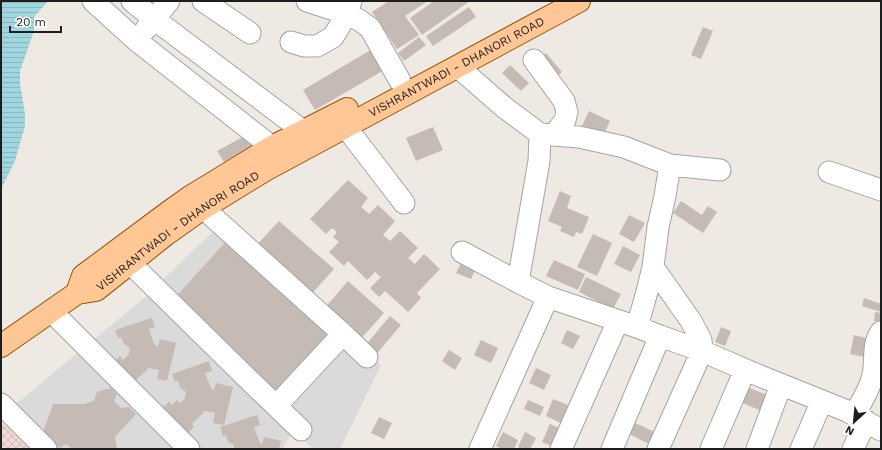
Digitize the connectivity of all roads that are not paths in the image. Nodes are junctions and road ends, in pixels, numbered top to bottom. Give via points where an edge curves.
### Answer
1 (93, 1) edge
2 (132, 1) edge
3 (168, 1) edge
4 (203, 1) edge
5 (307, 1) edge
6 (548, 1) edge
7 (579, 1) edge
8 (349, 7) edge
9 (154, 19) junction
10 (250, 33) dead end
11 (137, 40) junction
12 (291, 42) dead end
13 (534, 60) dead end
14 (458, 67) junction
15 (400, 81) junction
16 (342, 120) junction
17 (303, 131) junction
18 (547, 135) junction
19 (272, 147) junction
20 (670, 165) junction
21 (720, 170) dead end
22 (829, 172) dead end
23 (881, 190) edge
24 (404, 203) dead end
25 (203, 208) junction
26 (462, 252) dead end
27 (130, 263) junction
28 (653, 267) junction
29 (518, 282) junction
30 (77, 293) junction
31 (548, 297) junction
32 (51, 311) junction
33 (628, 324) junction
34 (881, 332) edge
35 (343, 334) junction
36 (660, 336) junction
37 (1, 346) edge
38 (702, 350) junction
39 (367, 357) dead end
40 (745, 370) junction
41 (781, 385) junction
42 (822, 401) junction
43 (1, 404) edge
44 (276, 406) junction
45 (867, 422) edge
46 (301, 430) dead end
47 (46, 449) edge
48 (189, 449) edge
49 (480, 449) edge
50 (561, 449) edge
51 (612, 449) edge
52 (658, 449) edge
53 (710, 449) edge
54 (757, 449) edge
55 (801, 449) edge
56 (853, 449) edge

1 - 11 street
2 - 9 street
3 - 9 street
4 - 10 street
5 - 8 street
6 - 15 main road, VISHRANTWADI - DHANORI ROAD via 509,26
7 - 14 main road, VISHRANTWADI - DHANORI ROAD
8 - 12 street via 333,37 317,46
8 - 15 street via 359,20 370,28
9 - 11 street
9 - 17 street
11 - 19 street
13 - 18 street via 564,101 567,112 565,120
14 - 16 main road, VISHRANTWADI - DHANORI ROAD
14 - 18 street via 505,108
15 - 16 main road, VISHRANTWADI - DHANORI ROAD
16 - 17 main road, VISHRANTWADI - DHANORI ROAD
16 - 24 street
16 - 25 main road, VISHRANTWADI - DHANORI ROAD
17 - 19 main road, VISHRANTWADI - DHANORI ROAD
18 - 20 street via 579,137 624,147
18 - 29 street via 539,161
19 - 30 main road, VISHRANTWADI - DHANORI ROAD via 169,212 83,276
20 - 21 street
20 - 28 street
22 - 23 street
25 - 27 main road, VISHRANTWADI - DHANORI ROAD
25 - 35 street
26 - 29 street
27 - 30 main road, VISHRANTWADI - DHANORI ROAD via 96,290
27 - 44 street
28 - 33 street via 648,288
28 - 38 street via 691,320 701,340
29 - 31 street
30 - 32 main road
31 - 33 street
31 - 49 street
32 - 37 main road
32 - 48 street
33 - 36 street
33 - 50 street
34 - 45 street via 877,337 873,376 868,390
35 - 39 street
35 - 44 street
36 - 38 street
36 - 51 street
38 - 40 street
38 - 52 street
40 - 41 street
40 - 53 street
41 - 42 street
41 - 54 street
42 - 45 street
42 - 55 street
43 - 47 street
44 - 46 street
45 - 56 street

